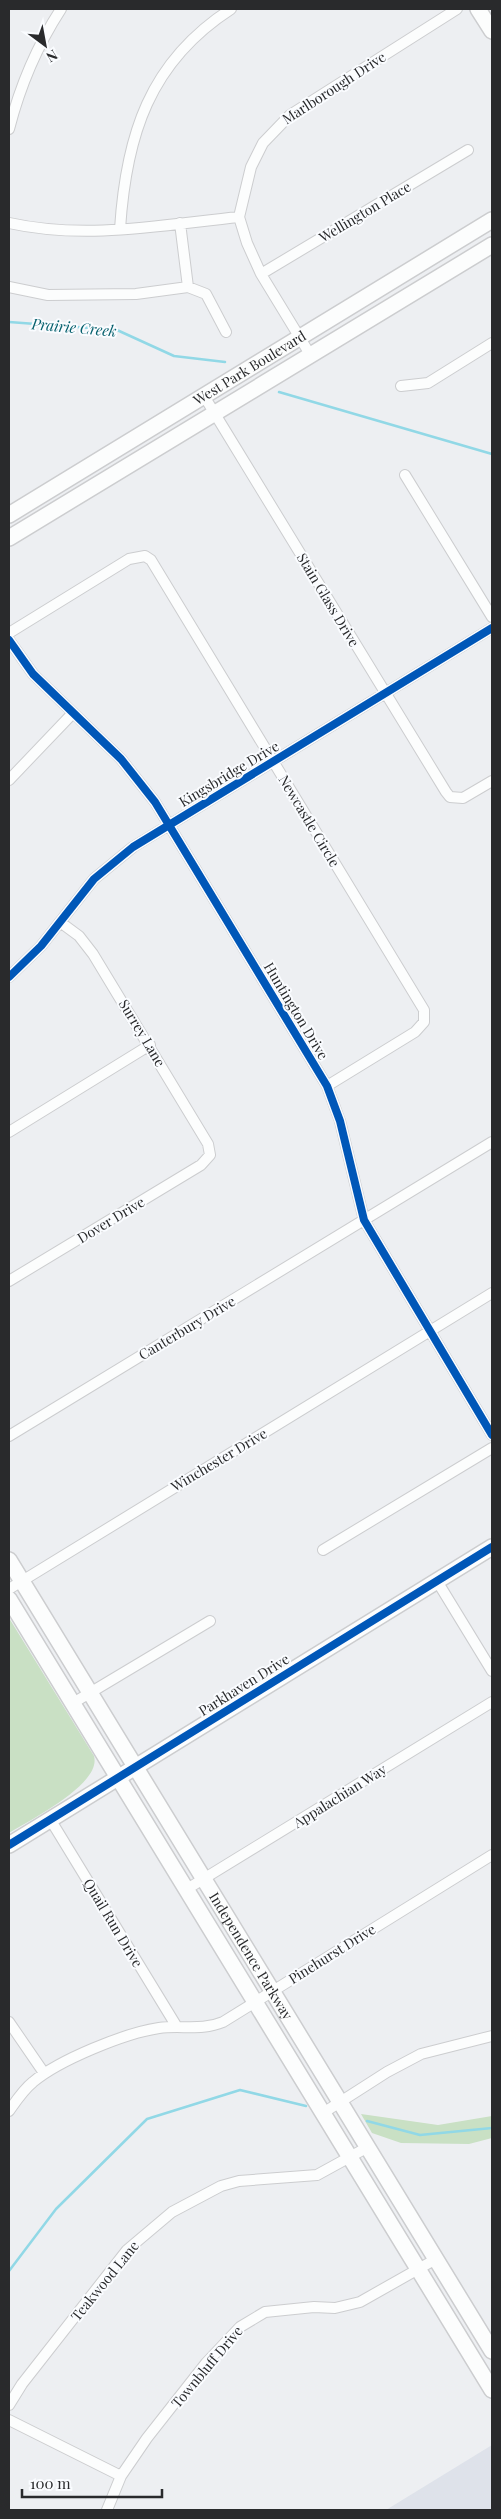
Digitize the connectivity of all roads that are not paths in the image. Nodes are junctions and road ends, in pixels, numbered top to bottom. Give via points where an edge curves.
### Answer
1 (61, 9) edge
2 (231, 9) edge
3 (457, 9) edge
4 (478, 9) edge
5 (492, 31) edge
6 (9, 129) edge
7 (468, 150) dead end
8 (240, 217) junction
9 (492, 220) edge
10 (9, 223) edge
11 (180, 223) junction
12 (120, 229) junction
13 (492, 246) edge
14 (261, 274) junction
15 (9, 287) edge
16 (188, 287) junction
17 (226, 332) dead end
18 (300, 338) junction
19 (492, 343) edge
20 (311, 356) junction
21 (401, 386) dead end
22 (204, 396) junction
23 (215, 413) junction
24 (405, 475) dead end
25 (9, 515) edge
26 (9, 538) edge
27 (492, 617) edge
28 (492, 628) edge
29 (9, 633) edge
30 (9, 640) edge
31 (385, 693) junction
32 (73, 713) junction
33 (273, 762) junction
34 (9, 780) edge
35 (492, 781) edge
36 (168, 825) junction
37 (60, 922) junction
38 (9, 977) edge
39 (150, 1046) junction
40 (327, 1086) junction
41 (9, 1132) edge
42 (492, 1142) edge
43 (210, 1155) joint
44 (364, 1220) junction
45 (9, 1281) edge
46 (492, 1293) edge
47 (430, 1332) junction
48 (492, 1435) edge
49 (9, 1436) edge
50 (492, 1448) edge
51 (492, 1547) edge
52 (323, 1550) dead end
53 (9, 1560) edge
54 (437, 1581) junction
55 (15, 1585) edge
56 (9, 1599) edge
57 (210, 1621) dead end
58 (492, 1671) edge
59 (90, 1693) junction
60 (492, 1702) edge
61 (73, 1703) junction
62 (135, 1767) junction
63 (119, 1777) junction
64 (50, 1819) junction
65 (9, 1844) edge
66 (492, 1855) edge
67 (204, 1879) junction
68 (187, 1889) junction
69 (272, 1991) junction
70 (256, 2002) junction
71 (9, 2022) edge
72 (177, 2027) junction
73 (492, 2036) edge
74 (44, 2073) junction
75 (340, 2102) junction
76 (9, 2111) edge
77 (323, 2113) junction
78 (368, 2147) junction
79 (350, 2157) junction
80 (436, 2259) junction
81 (419, 2270) junction
82 (492, 2351) edge
83 (492, 2390) edge
84 (9, 2405) edge
85 (9, 2420) edge
86 (121, 2476) junction
87 (107, 2510) edge

1 - 6 street via 28,70
2 - 12 street via 212,21 178,55 145,106 129,152 121,196
3 - 8 street, Marlborough Drive via 282,121 253,162
4 - 5 main road
7 - 14 street, Wellington Place
8 - 11 street
8 - 14 street, Marlborough Drive
9 - 18 main road, West Park Boulevard
10 - 12 street via 64,232
11 - 12 street
11 - 16 street
13 - 20 main road, West Park Boulevard
14 - 18 street, Marlborough Drive
15 - 16 street via 48,295 136,294
16 - 17 street via 206,294
18 - 20 street, Marlborough Drive
18 - 22 main road, West Park Boulevard
19 - 21 street via 428,382
20 - 23 main road, West Park Boulevard
22 - 23 street, Stain Glass Drive
22 - 25 main road, West Park Boulevard
23 - 26 main road, West Park Boulevard
23 - 31 street, Stain Glass Drive
24 - 27 street
28 - 31 street, Kingsbridge Drive
29 - 33 street, Newcastle Circle via 129,559 145,556 151,560
30 - 32 street, Huntington Drive via 33,674
31 - 33 street, Kingsbridge Drive
31 - 35 street, Stain Glass Drive via 446,792 456,799 470,795
32 - 34 street
32 - 36 street, Huntington Drive via 130,770
33 - 36 street, Kingsbridge Drive
33 - 40 street, Newcastle Circle via 425,1016 415,1032
36 - 37 street, Kingsbridge Drive via 107,868 79,896
36 - 40 street, Huntington Drive
37 - 38 street, Kingsbridge Drive
37 - 39 street, Surrey Lane via 79,936 93,954
39 - 41 street
39 - 43 street, Surrey Lane via 208,1144
40 - 44 street, Huntington Drive via 340,1121
42 - 44 street, Canterbury Drive
43 - 45 street, Dover Drive via 201,1165
44 - 47 street, Huntington Drive
44 - 49 street, Canterbury Drive
46 - 47 street, Winchester Drive
47 - 48 street, Huntington Drive
47 - 55 street, Winchester Drive
50 - 52 street
51 - 54 main road, Parkhaven Drive
53 - 55 main road, Independence Parkway
54 - 58 street
54 - 62 main road, Parkhaven Drive
55 - 59 main road, Independence Parkway
56 - 61 main road, Independence Parkway
57 - 59 street
59 - 61 street
59 - 62 main road, Independence Parkway
60 - 67 street, Appalachian Way
61 - 63 main road, Independence Parkway
62 - 63 main road, Parkhaven Drive
62 - 67 main road, Independence Parkway
63 - 64 main road, Parkhaven Drive
63 - 68 main road, Independence Parkway
64 - 65 main road, Parkhaven Drive
64 - 72 street, Quail Run Drive
66 - 69 street, Pinehurst Drive
67 - 68 street, Appalachian Way
67 - 69 main road, Independence Parkway
68 - 70 main road, Independence Parkway
69 - 70 street, Pinehurst Drive
69 - 75 main road, Independence Parkway
70 - 72 street, Pinehurst Drive via 214,2026
70 - 77 main road, Independence Parkway
71 - 74 street
72 - 74 street, Pinehurst Drive via 131,2035
73 - 75 street via 421,2054
74 - 76 street, Pinehurst Drive
75 - 77 street
75 - 78 main road, Independence Parkway
77 - 79 main road, Independence Parkway
78 - 79 street, Teakwood Lane
78 - 80 main road, Independence Parkway
79 - 81 main road, Independence Parkway
79 - 84 street, Teakwood Lane via 317,2175 220,2186 172,2212 128,2250
80 - 81 street, Townbluff Drive
80 - 82 main road, Independence Parkway
81 - 83 main road, Independence Parkway
81 - 86 street, Townbluff Drive via 360,2302 335,2308 265,2312 251,2318 206,2363
85 - 86 street
86 - 87 street, Townbluff Drive

